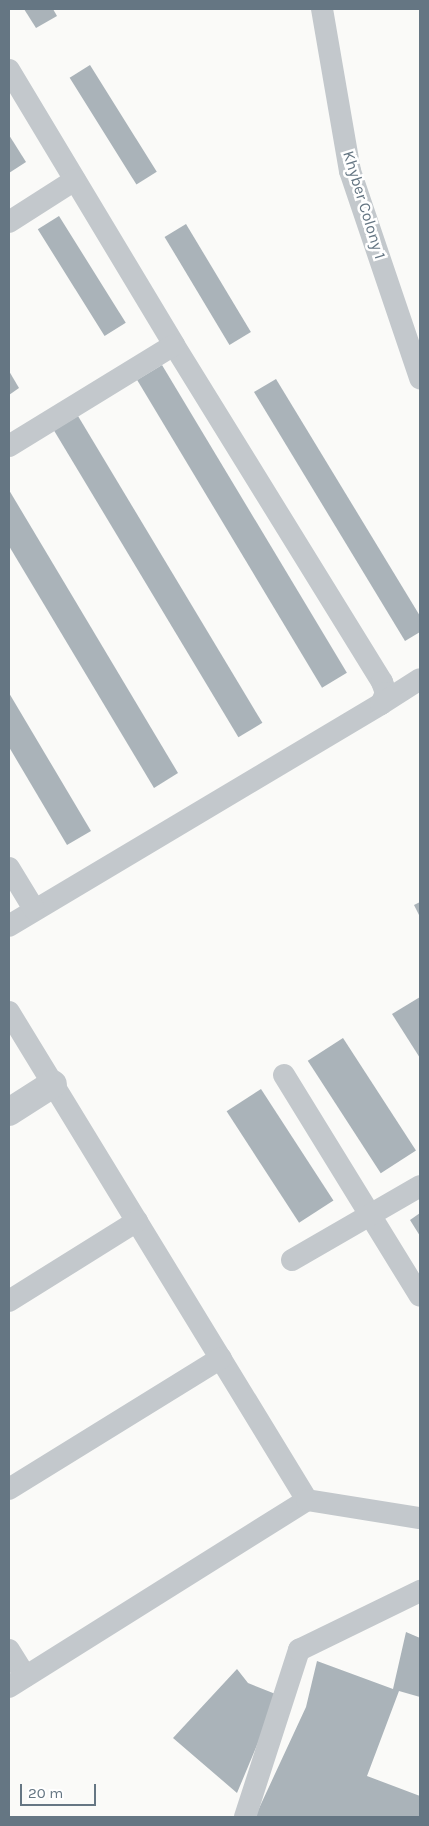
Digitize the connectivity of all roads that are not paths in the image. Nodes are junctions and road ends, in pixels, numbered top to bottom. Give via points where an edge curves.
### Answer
1 (322, 9) edge
2 (9, 70) edge
3 (75, 180) junction
4 (9, 222) edge
5 (174, 345) junction
6 (419, 371) edge
7 (9, 446) edge
8 (420, 679) edge
9 (381, 704) junction
10 (9, 868) edge
11 (34, 910) junction
12 (9, 926) edge
13 (9, 1012) edge
14 (284, 1075) dead end
15 (53, 1084) junction
16 (9, 1112) edge
17 (420, 1186) edge
18 (369, 1216) junction
19 (137, 1221) junction
20 (292, 1260) dead end
21 (420, 1296) edge
22 (9, 1301) edge
23 (221, 1358) junction
24 (9, 1489) edge
25 (307, 1500) junction
26 (420, 1518) edge
27 (420, 1591) edge
28 (9, 1650) edge
29 (17, 1682) edge
30 (245, 1817) edge

1 - 6 street, Khyber Colony 1 via 350,171
2 - 3 street
3 - 4 street
3 - 5 street
5 - 7 street
5 - 9 street via 382,682 386,693
8 - 9 street
9 - 11 street
10 - 11 street
11 - 12 street
13 - 15 street
14 - 18 street
15 - 16 street
15 - 19 street
17 - 18 street
18 - 20 street
18 - 21 street
19 - 22 street
19 - 23 street
23 - 24 street
23 - 25 street
25 - 26 street
25 - 29 street
27 - 30 street via 299,1650
28 - 29 street

